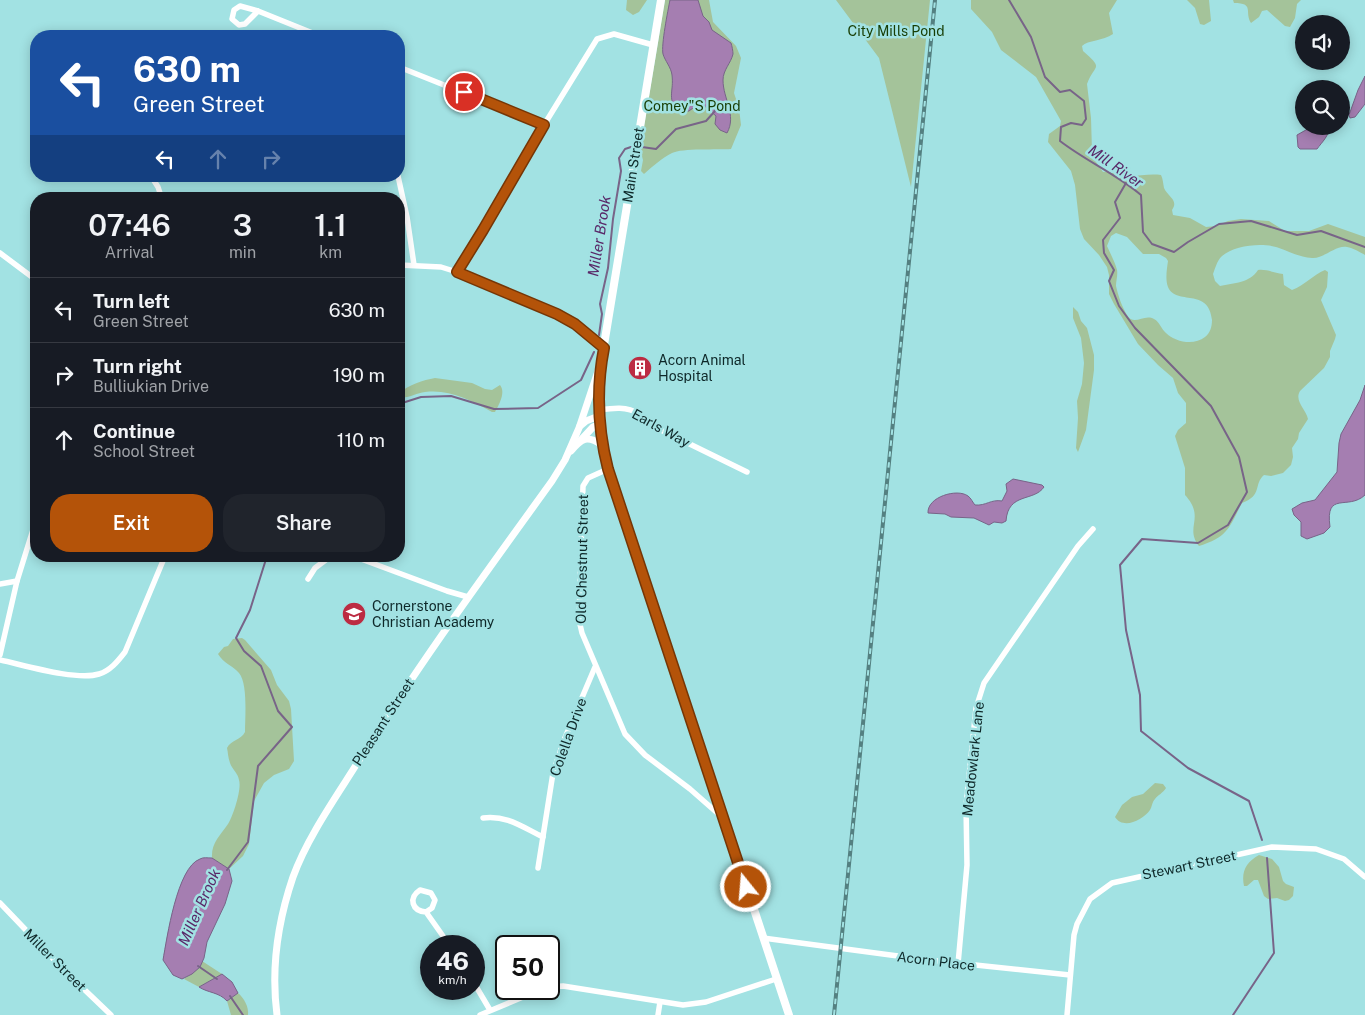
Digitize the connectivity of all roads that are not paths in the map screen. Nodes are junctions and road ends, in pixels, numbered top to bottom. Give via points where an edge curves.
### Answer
1 (661, 0) edge
2 (258, 11) dead end
3 (305, 30) edge
4 (654, 45) junction
5 (405, 69) edge
6 (544, 125) junction
7 (405, 208) edge
8 (0, 253) edge
9 (405, 264) edge
10 (414, 264) junction
11 (457, 272) junction
12 (30, 276) edge
13 (604, 348) junction
14 (601, 363) junction
15 (599, 417) junction
16 (578, 428) junction
17 (578, 443) junction
18 (602, 445) junction
19 (565, 460) junction
20 (608, 469) junction
21 (746, 472) dead end
22 (1093, 529) dead end
23 (30, 539) edge
24 (162, 562) edge
25 (322, 562) edge
26 (369, 562) edge
27 (308, 579) dead end
28 (17, 580) junction
29 (0, 584) edge
30 (468, 597) junction
31 (0, 655) edge
32 (0, 660) edge
33 (595, 667) junction
34 (483, 818) dead end
35 (724, 819) junction
36 (543, 837) junction
37 (538, 868) dead end
38 (1365, 876) edge
39 (0, 903) edge
40 (426, 912) dead end
41 (442, 935) edge
42 (763, 938) junction
43 (958, 964) junction
44 (1070, 974) junction
45 (776, 979) junction
46 (560, 986) edge
47 (484, 1000) edge
48 (515, 1000) edge
49 (660, 1002) junction
50 (490, 1010) junction
51 (112, 1015) edge
52 (277, 1015) edge
53 (480, 1015) edge
54 (658, 1015) edge
55 (789, 1015) edge
56 (1067, 1015) edge

1 - 4 main road, Main Street
2 - 3 street
4 - 6 street via 614,34 597,39
4 - 13 main road, Main Street
5 - 6 street
6 - 11 street
7 - 10 street
8 - 12 street
9 - 10 street
10 - 11 street
11 - 13 street via 557,314
13 - 14 main road
14 - 15 main road
14 - 16 street, Pleasant Street
15 - 16 street
15 - 17 street, Pleasant Street
15 - 18 main road
15 - 21 street, Earls Way via 626,408 651,425
16 - 19 street, Pleasant Street
17 - 18 street via 591,438
17 - 19 street, Pleasant Street
18 - 20 main road
19 - 30 street, Pleasant Street
20 - 33 street, Old Chestnut Street via 588,478 583,486 579,620
20 - 35 main road
22 - 43 street, Meadowlark Lane via 1078,546 978,696 967,793 968,865
23 - 28 street
24 - 32 street via 125,652 116,664 98,674 70,675
25 - 27 street via 314,568
26 - 30 street
28 - 29 street
28 - 31 street
30 - 52 street, Pleasant Street via 380,726 302,855 287,898 277,942
33 - 35 street, Old Chestnut Street via 625,734 633,744
33 - 36 street, Colella Drive via 553,774
34 - 36 street via 505,818
35 - 42 main road
36 - 37 street, Colella Drive
38 - 44 street, Stewart Street via 1344,859 1316,849 1272,847 1112,883 1090,899 1077,924
39 - 51 street, Miller Street
40 - 41 street
42 - 43 street, Acorn Place
42 - 45 main road
43 - 44 street, Acorn Place
44 - 56 street
45 - 49 street via 699,1004
45 - 55 main road
46 - 49 street
47 - 50 street
48 - 50 street
49 - 54 street
50 - 53 street

